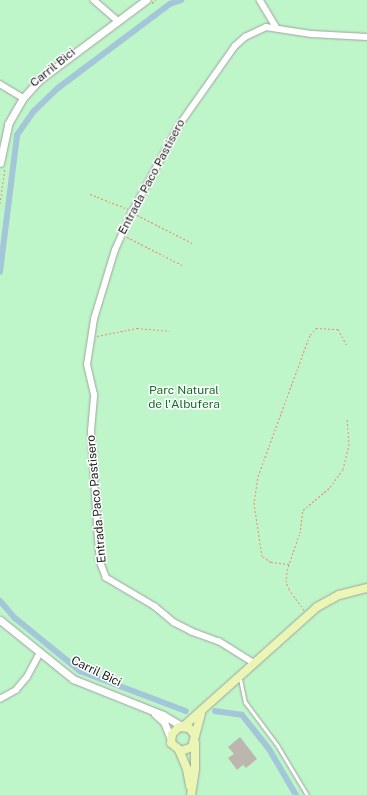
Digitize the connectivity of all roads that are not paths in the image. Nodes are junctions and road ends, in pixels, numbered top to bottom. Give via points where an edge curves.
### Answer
1 (94, 0) edge
2 (260, 0) edge
3 (148, 2) edge
4 (118, 21) junction
5 (276, 26) junction
6 (367, 37) edge
7 (0, 84) edge
8 (23, 98) junction
9 (2, 165) edge
10 (367, 588) edge
11 (0, 620) edge
12 (39, 654) junction
13 (253, 663) junction
14 (239, 675) junction
15 (0, 699) edge
16 (153, 713) junction
17 (201, 713) junction
18 (183, 726) junction
19 (171, 739) junction
20 (195, 739) junction
21 (179, 750) junction
22 (191, 794) edge
23 (307, 795) edge

1 - 4 street
2 - 5 street
3 - 4 street
4 - 8 street via 51,69
5 - 6 street via 312,34
5 - 13 street, Entrada Paco Pastisero via 266,27 245,37 221,62 180,124 122,234 94,319 87,365 94,395 91,431 100,562 106,578 155,607 174,622 219,642
7 - 8 street
8 - 9 street via 8,124
10 - 13 main road via 328,600
11 - 12 street
12 - 15 street via 27,677 16,690
12 - 16 street via 73,679
13 - 14 main road
14 - 17 main road
14 - 23 lane via 245,702 277,745
16 - 18 street
16 - 19 street via 164,722
17 - 18 main road
17 - 20 main road
18 - 19 main road via 174,730
18 - 20 main road via 191,729
19 - 21 main road via 172,745
20 - 21 main road via 188,750
20 - 22 main road via 196,769
21 - 22 main road via 187,769

